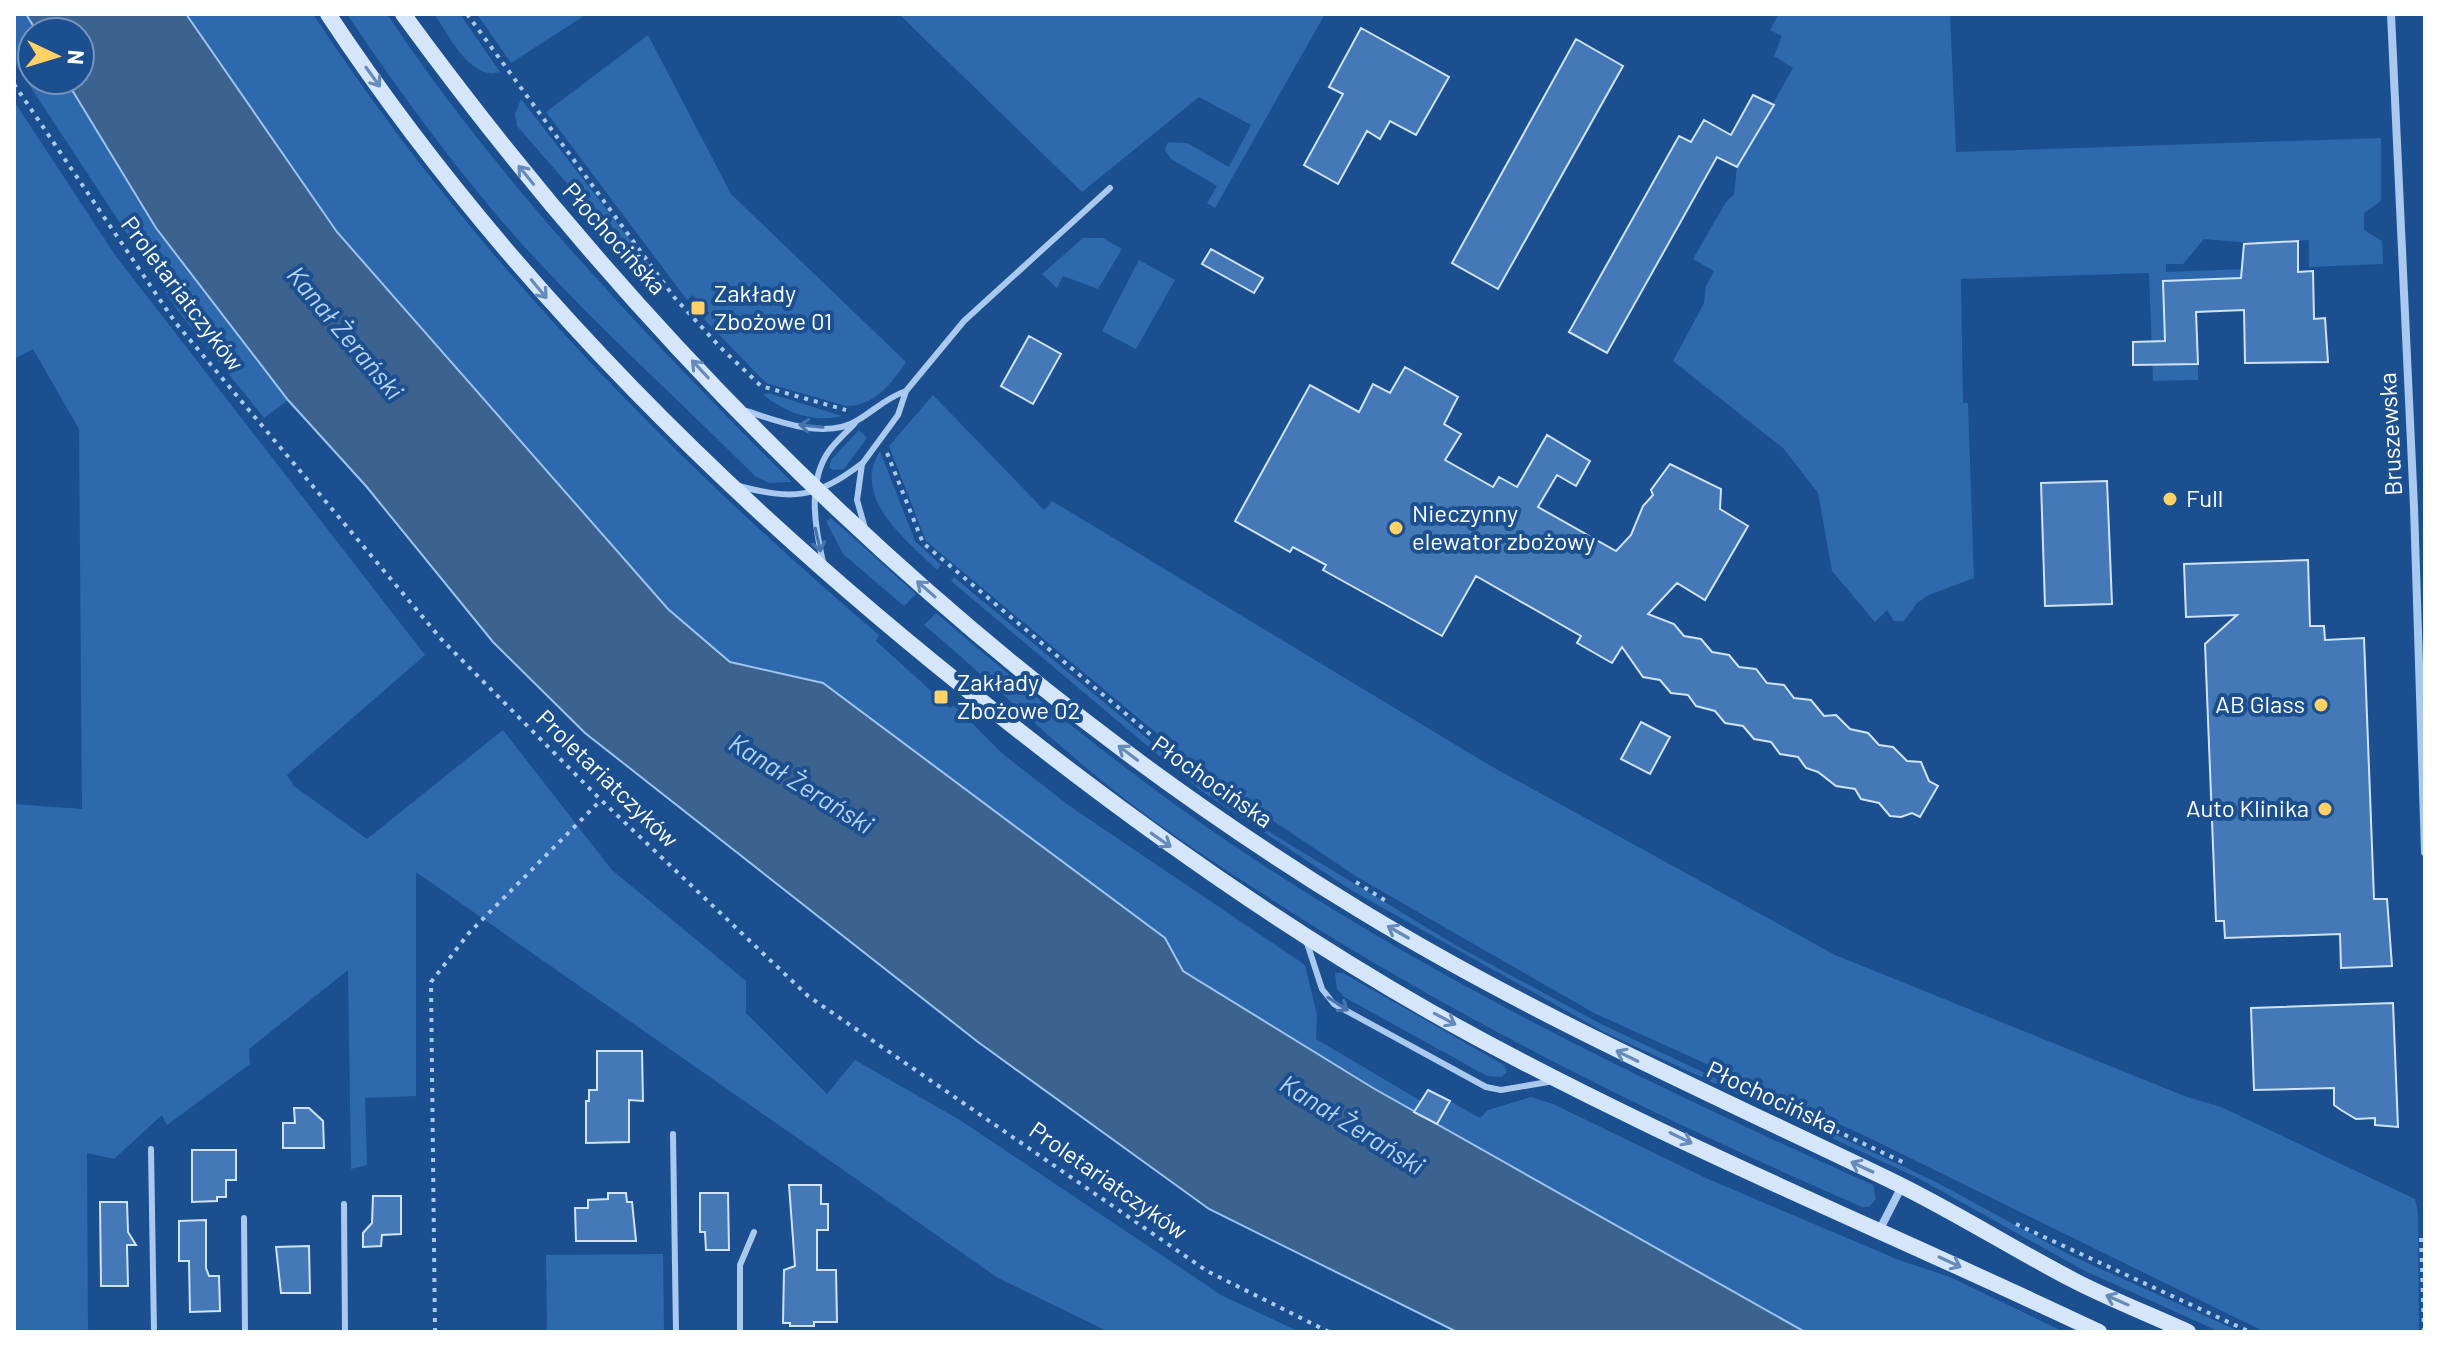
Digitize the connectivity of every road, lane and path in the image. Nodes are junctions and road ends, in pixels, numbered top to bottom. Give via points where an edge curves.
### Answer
1 (328, 14) edge
2 (403, 14) edge
3 (467, 14) edge
4 (2391, 14) edge
5 (14, 84) edge
6 (1110, 188) dead end
7 (906, 391) junction
8 (736, 407) junction
9 (846, 410) dead end
10 (858, 421) junction
11 (884, 448) dead end
12 (862, 464) junction
13 (731, 484) junction
14 (817, 492) junction
15 (867, 536) junction
16 (824, 570) junction
17 (601, 800) junction
18 (1281, 834) dead end
19 (2425, 852) edge
20 (1345, 875) dead end
21 (1396, 907) dead end
22 (1305, 937) junction
23 (1560, 1080) junction
24 (1773, 1101) dead end
25 (673, 1134) dead end
26 (151, 1149) dead end
27 (1912, 1167) dead end
28 (1902, 1186) junction
29 (344, 1204) dead end
30 (244, 1218) dead end
31 (2013, 1223) dead end
32 (1880, 1229) junction
33 (754, 1232) dead end
34 (2425, 1235) edge
35 (154, 1332) edge
36 (245, 1332) edge
37 (345, 1332) edge
38 (435, 1332) edge
39 (676, 1332) edge
40 (740, 1332) edge
41 (1329, 1332) edge
42 (2099, 1332) edge
43 (2188, 1332) edge
44 (2250, 1332) edge
45 (2424, 1332) edge

1 -> 13 main road via 428,152 570,326
8 -> 2 main road, Płochocińska via 571,231
3 - 9 path via 674,297 720,347 761,386
4 - 19 street, Bruszewska
5 - 17 path, Proletariatczyków via 175,322 442,640
6 - 7 lane via 964,321
7 - 10 lane via 884,399
7 - 12 lane via 898,415
10 -> 8 lane via 803,427
8 - 14 main road, Płochocińska
10 - 14 lane via 829,451
11 - 18 path via 923,543 1196,773
12 - 14 lane
12 - 15 lane via 857,500
13 - 14 lane via 779,497
13 - 16 main road
14 - 15 main road, Płochocińska
14 -> 16 lane via 814,525
28 -> 15 main road, Płochocińska via 1580,1033 1359,910 1190,799 1056,699
16 -> 22 main road via 1098,794
17 - 38 path via 469,933 431,982
17 - 41 path, Proletariatczyków via 808,996 1207,1271
20 - 21 path
22 -> 23 main road
22 -> 23 lane via 1322,989 1334,1004 1486,1087 1501,1090
23 -> 32 main road
24 - 27 path
25 - 39 lane
26 - 35 lane
28 - 32 street
43 -> 28 main road, Płochocińska via 2079,1283
29 - 37 lane
30 - 36 lane
31 - 44 path
32 -> 42 main road
33 - 40 lane via 740,1265
34 - 45 path

